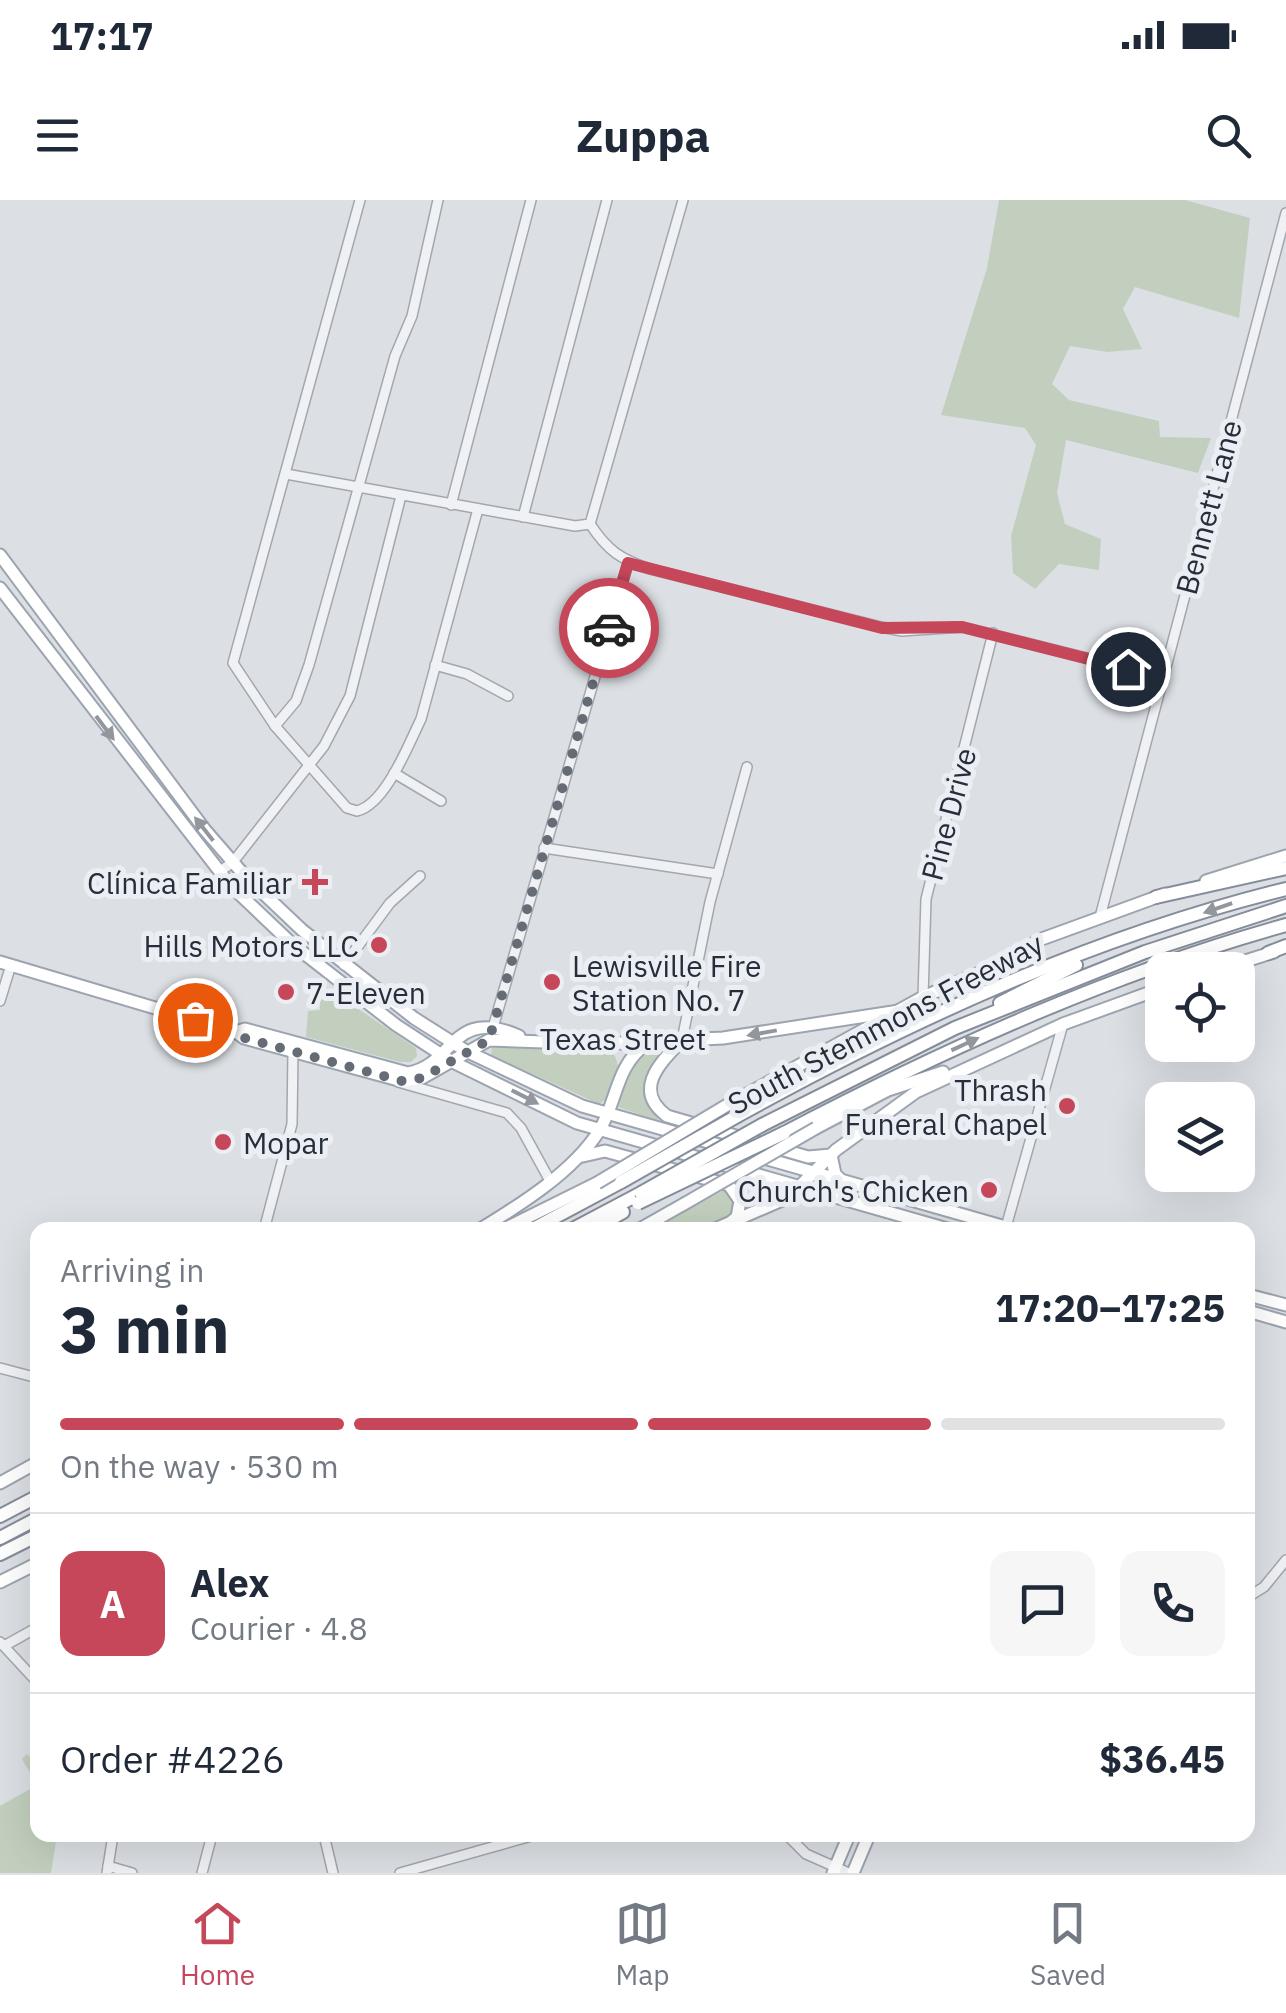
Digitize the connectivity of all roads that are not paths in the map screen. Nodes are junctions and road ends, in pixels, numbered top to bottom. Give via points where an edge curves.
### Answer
1 (360, 200) edge
2 (438, 200) edge
3 (531, 200) edge
4 (606, 200) edge
5 (684, 200) edge
6 (1286, 213) edge
7 (286, 474) junction
8 (359, 488) junction
9 (402, 496) junction
10 (450, 504) junction
11 (478, 509) junction
12 (523, 516) junction
13 (590, 524) junction
14 (0, 554) edge
15 (628, 563) junction
16 (16, 577) junction
17 (1, 588) edge
18 (994, 633) junction
19 (64, 641) junction
20 (46, 650) junction
21 (435, 665) junction
22 (1163, 678) junction
23 (508, 696) dead end
24 (275, 726) junction
25 (147, 752) junction
26 (132, 763) junction
27 (308, 766) junction
28 (747, 767) dead end
29 (394, 773) junction
30 (440, 801) dead end
31 (544, 848) junction
32 (1286, 856) edge
33 (232, 862) junction
34 (1286, 868) edge
35 (219, 872) junction
36 (718, 874) junction
37 (420, 876) dead end
38 (1286, 889) edge
39 (1156, 896) junction
40 (1286, 906) edge
41 (1100, 918) junction
42 (1286, 925) edge
43 (1151, 931) junction
44 (1286, 947) edge
45 (1268, 954) joint
46 (1255, 958) edge
47 (5, 964) edge
48 (344, 965) junction
49 (1145, 994) edge
50 (923, 997) junction
51 (0, 1001) edge
52 (899, 1012) junction
53 (1063, 1024) junction
54 (493, 1026) junction
55 (955, 1028) junction
56 (432, 1029) junction
57 (472, 1030) junction
58 (524, 1038) junction
59 (489, 1040) junction
60 (682, 1040) junction
61 (452, 1042) junction
62 (602, 1044) junction
63 (646, 1044) junction
64 (293, 1047) junction
65 (466, 1051) junction
66 (438, 1053) junction
67 (985, 1058) junction
68 (452, 1061) junction
69 (622, 1069) junction
70 (390, 1074) junction
71 (608, 1114) junction
72 (599, 1130) junction
73 (831, 1155) junction
74 (571, 1162) junction
75 (813, 1174) junction
76 (549, 1180) junction
77 (844, 1182) junction
78 (798, 1188) junction
79 (640, 1198) junction
80 (916, 1202) junction
81 (877, 1210) junction
82 (266, 1222) edge
83 (490, 1222) edge
84 (519, 1222) edge
85 (547, 1222) edge
86 (588, 1222) edge
87 (602, 1222) edge
88 (652, 1222) edge
89 (730, 1222) edge
90 (735, 1222) edge
91 (921, 1222) edge
92 (983, 1222) edge
93 (1009, 1222) edge
94 (1255, 1297) edge
95 (1286, 1305) edge
96 (1255, 1313) edge
97 (1286, 1322) edge
98 (0, 1368) edge
99 (30, 1376) edge
100 (30, 1466) edge
101 (2, 1478) edge
102 (30, 1500) edge
103 (0, 1516) edge
104 (30, 1522) edge
105 (0, 1538) edge
106 (30, 1539) edge
107 (0, 1554) edge
108 (1286, 1560) edge
109 (30, 1567) edge
110 (0, 1582) edge
111 (1255, 1593) edge
112 (30, 1631) edge
113 (2, 1644) edge
114 (30, 1674) edge
115 (112, 1842) edge
116 (210, 1842) edge
117 (326, 1842) edge
118 (510, 1842) edge
119 (792, 1842) edge
120 (846, 1842) edge
121 (866, 1842) edge
122 (108, 1870) edge
123 (835, 1870) edge
124 (132, 1873) edge
125 (202, 1873) edge
126 (334, 1873) edge
127 (400, 1873) edge
128 (851, 1873) edge

1 - 7 street
2 - 8 street via 412,316
3 - 10 street
4 - 12 street
5 - 13 street
6 - 22 street, Bennett Lane
7 - 8 street
7 - 24 street via 233,663
8 - 9 street
8 - 24 street via 302,689
9 - 10 street
9 - 27 street via 350,696
10 - 11 street
11 - 12 street
11 - 21 street
12 - 13 street
13 - 15 street via 606,548
14 - 16 main road
15 - 18 street via 882,628
15 - 31 street
16 - 17 main road
16 - 19 main road
17 - 20 main road
18 - 22 street
18 - 50 street, Pine Drive via 926,900
19 - 20 main road
19 - 25 main road
20 -> 26 main road
21 - 23 street
21 - 29 street via 421,718
22 - 41 street, Bennett Lane
24 - 27 street
25 - 26 main road
33 -> 25 main road
26 - 35 main road
27 - 29 street via 342,805 357,811 370,805
27 - 33 street
28 - 36 street
29 - 30 street
31 - 36 street
31 - 54 street
32 - 39 main road, South Stemmons Freeway
33 - 35 street
33 - 48 main road
34 - 39 highway
35 - 66 main road via 320,968
36 - 60 street
37 - 48 street via 390,903
38 -> 43 highway, South Stemmons Freeway
39 - 41 main road, South Stemmons Freeway
40 - 55 highway via 1145,952
41 - 50 main road, South Stemmons Freeway
79 -> 42 highway, South Stemmons Freeway, bridge via 1067,1000 1194,951
43 - 55 highway
43 - 85 highway, South Stemmons Freeway, bridge via 974,996
44 - 45 highway
45 - 46 main road
47 - 51 street
47 - 64 main road
48 - 56 main road
49 - 53 main road, South Stemmons Freeway
50 - 52 main road, South Stemmons Freeway
52 -> 60 main road, Texas Street
52 - 84 main road, South Stemmons Freeway, bridge
53 - 67 main road, South Stemmons Freeway
53 - 93 street
54 - 57 main road
54 - 58 main road, Texas Street
54 - 59 street
55 - 79 highway, bridge via 762,1125
56 - 57 main road
56 - 61 main road
57 - 61 main road
58 - 59 main road, Texas Street
58 - 62 main road, Texas Street
59 - 65 main road, Texas Street
60 - 63 main road, Texas Street
60 - 73 main road via 650,1079 658,1109 808,1156
61 - 65 main road
61 - 66 main road
62 - 63 main road, Texas Street
62 - 69 main road via 619,1056
63 - 69 main road
64 - 70 main road
64 - 82 street via 292,1124
65 - 68 main road, Texas Street
65 - 71 main road
66 - 68 main road
66 - 70 main road via 416,1072
67 - 73 main road, South Stemmons Freeway via 902,1100
67 - 88 main road, South Stemmons Freeway, bridge via 888,1090
68 - 70 main road, Texas Street via 422,1078
68 -> 72 main road
69 - 71 main road
70 - 76 street via 507,1114
71 - 72 main road
71 - 75 main road
72 - 74 main road
72 - 78 main road
73 - 75 main road, South Stemmons Freeway
73 - 77 main road via 834,1174
74 - 76 main road
74 - 89 main road via 605,1151 728,1185 740,1206
75 - 77 main road
75 - 78 main road, South Stemmons Freeway
76 - 83 main road
77 - 80 main road
78 - 81 main road
78 - 90 main road, South Stemmons Freeway
79 - 86 highway
79 - 87 highway, South Stemmons Freeway
80 - 81 main road via 883,1202
80 - 92 main road
81 - 91 main road
94 - 95 main road
96 - 97 main road
98 - 99 street
100 - 101 main road
102 - 103 highway
104 - 105 highway
106 - 107 highway
108 - 111 street
109 - 110 main road
112 - 113 street
113 - 114 street
115 - 122 street
116 - 125 street
117 - 126 street
118 - 127 street
119 - 123 street
120 - 123 main road
121 - 128 main road
122 - 124 street
123 - 128 street

